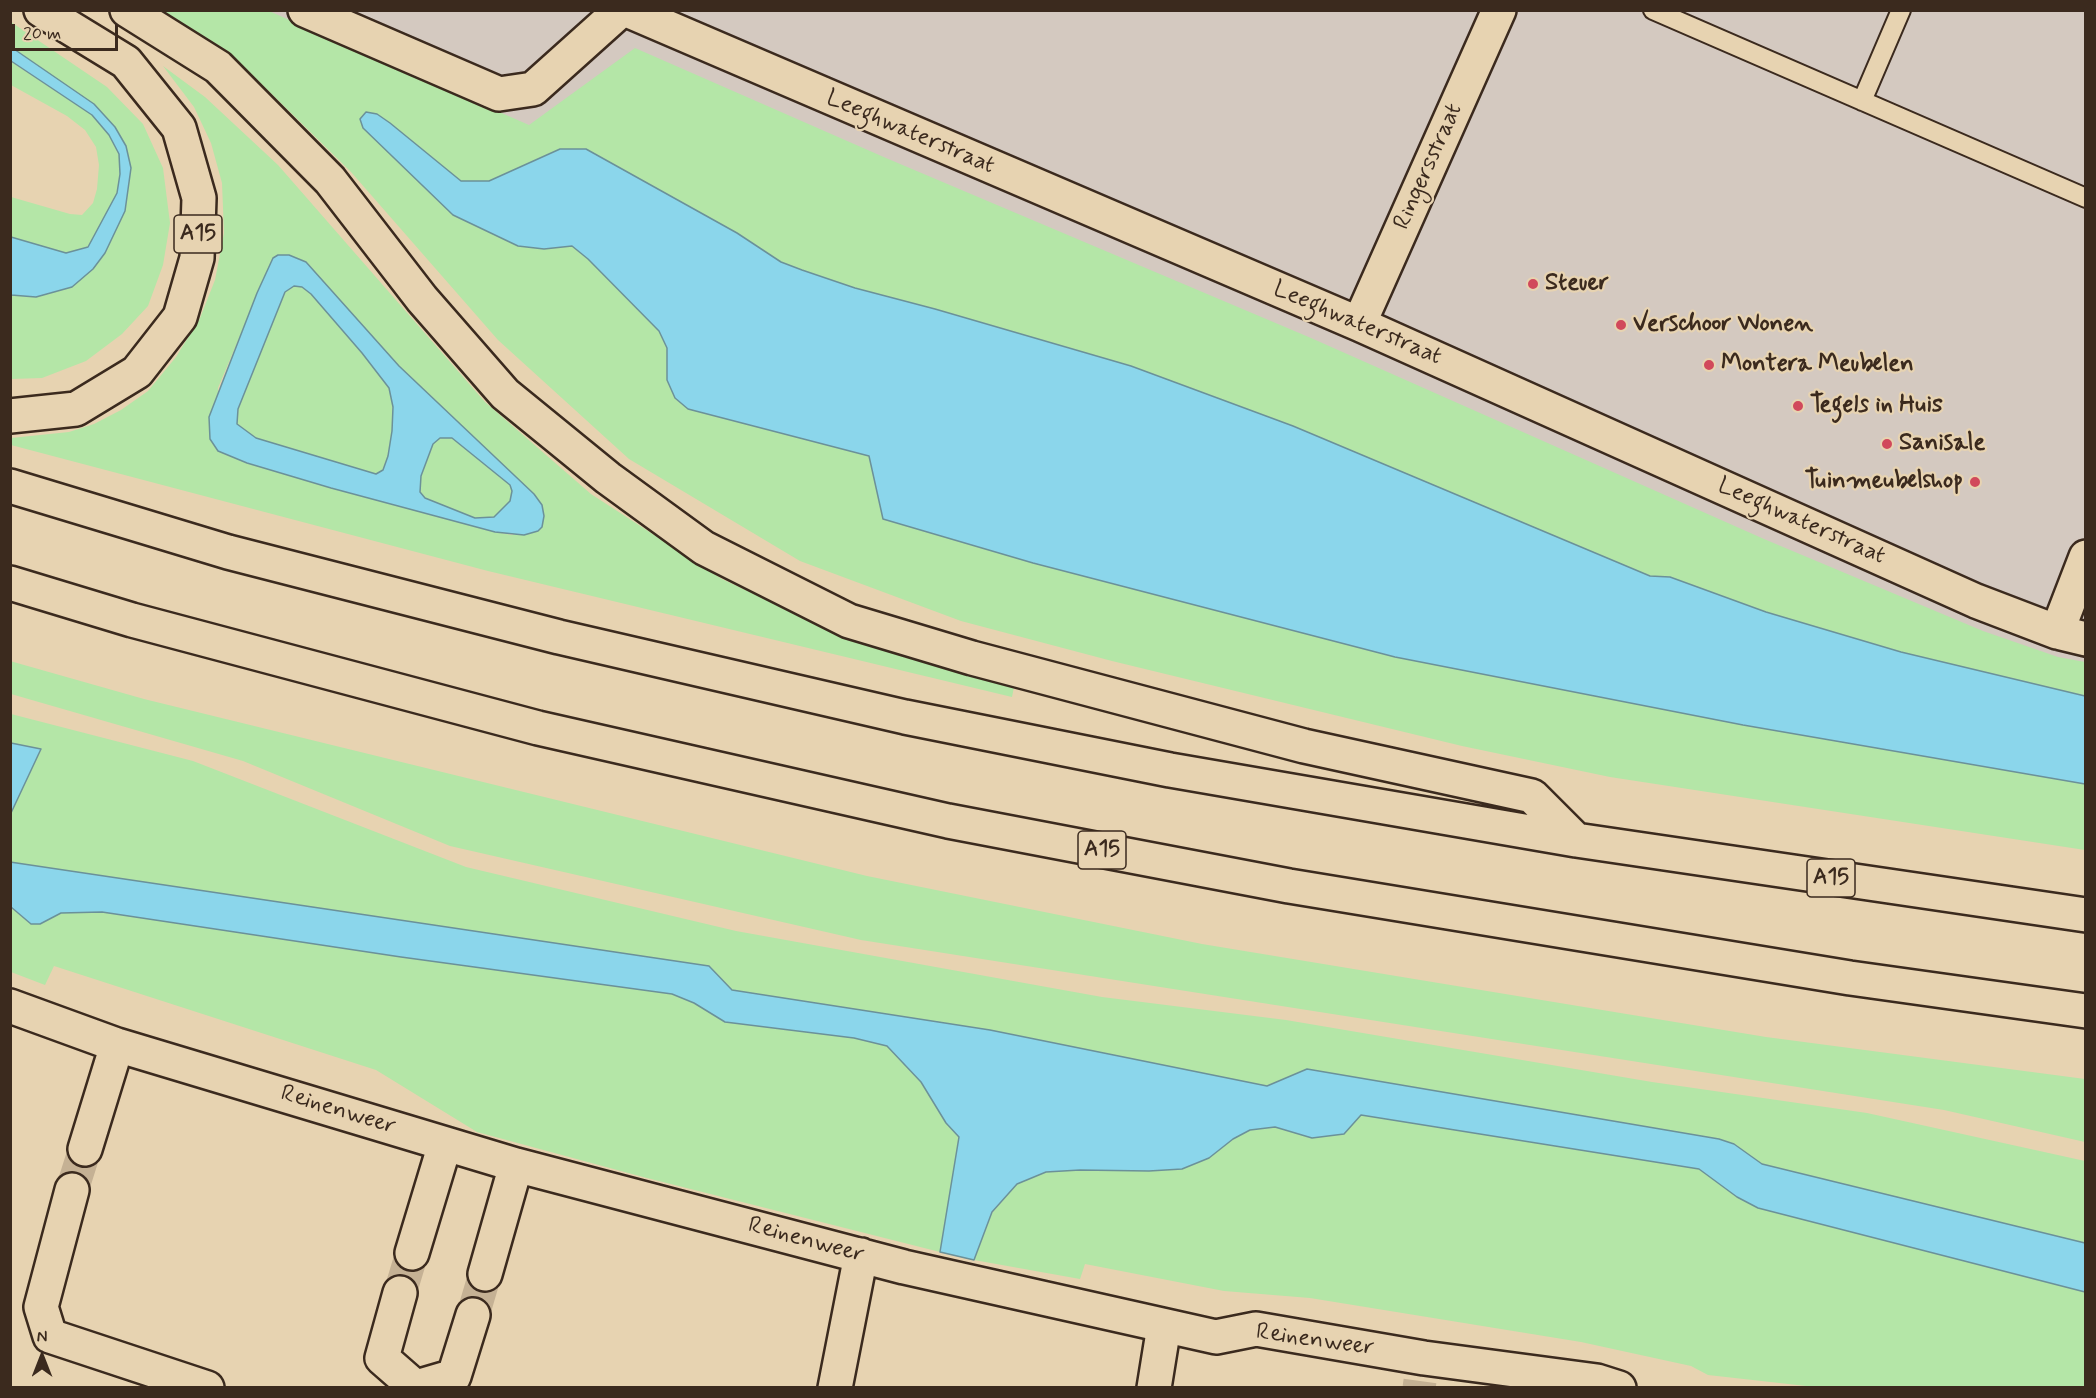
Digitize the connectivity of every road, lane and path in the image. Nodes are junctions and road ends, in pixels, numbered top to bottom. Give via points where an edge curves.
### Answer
1 (41, 10) edge
2 (127, 10) edge
3 (305, 10) edge
4 (621, 10) edge
5 (627, 10) edge
6 (1498, 10) edge
7 (1653, 10) edge
8 (1901, 10) edge
9 (1862, 101) junction
10 (2085, 198) edge
11 (1359, 324) junction
12 (10, 416) edge
13 (10, 486) edge
14 (2085, 557) edge
15 (10, 583) edge
16 (2071, 635) edge
17 (1576, 840) junction
18 (2085, 915) edge
19 (10, 1006) edge
20 (2085, 1011) edge
21 (117, 1045) junction
22 (445, 1144) junction
23 (85, 1149) tunnel mouth
24 (516, 1165) junction
25 (72, 1190) tunnel mouth
26 (412, 1253) tunnel mouth
27 (861, 1255) junction
28 (485, 1274) tunnel mouth
29 (400, 1293) tunnel mouth
30 (473, 1315) tunnel mouth
31 (1164, 1326) junction
32 (413, 1387) edge
33 (207, 1388) edge
34 (835, 1388) edge
35 (1154, 1388) edge
36 (1619, 1388) edge

1 - 12 main road, A15 via 126,62 179,128 199,198 197,258 180,317 137,372 76,409
2 - 17 main road via 218,67 330,180 422,298 505,394 608,478 704,548 849,621 972,658 1304,746 1532,796
3 - 4 main road via 499,94 533,89
5 - 11 main road, Leeghwaterstraat
6 - 11 main road, Ringersstraat
7 - 9 lane
8 - 9 lane
9 - 10 lane
11 - 16 main road, Leeghwaterstraat via 1976,601
13 - 17 main road, A15 via 228,552 559,637 905,717 1170,770
14 - 16 main road
15 - 20 main road, A15 via 132,620 538,729 948,821 1289,886 1850,978
17 - 18 main road, A15
19 - 21 main road, Reinenweer
21 - 22 main road, Reinenweer
21 - 23 main road
22 - 24 main road, Reinenweer
22 - 26 main road
24 - 27 main road, Reinenweer
24 - 28 main road
25 - 33 main road via 41,1307 50,1336
27 - 31 main road, Reinenweer
27 - 34 main road
29 - 32 main road via 381,1358
30 - 32 main road via 454,1376
31 - 35 main road
31 - 36 main road, Reinenweer via 1216,1337 1256,1329 1422,1370 1597,1381

